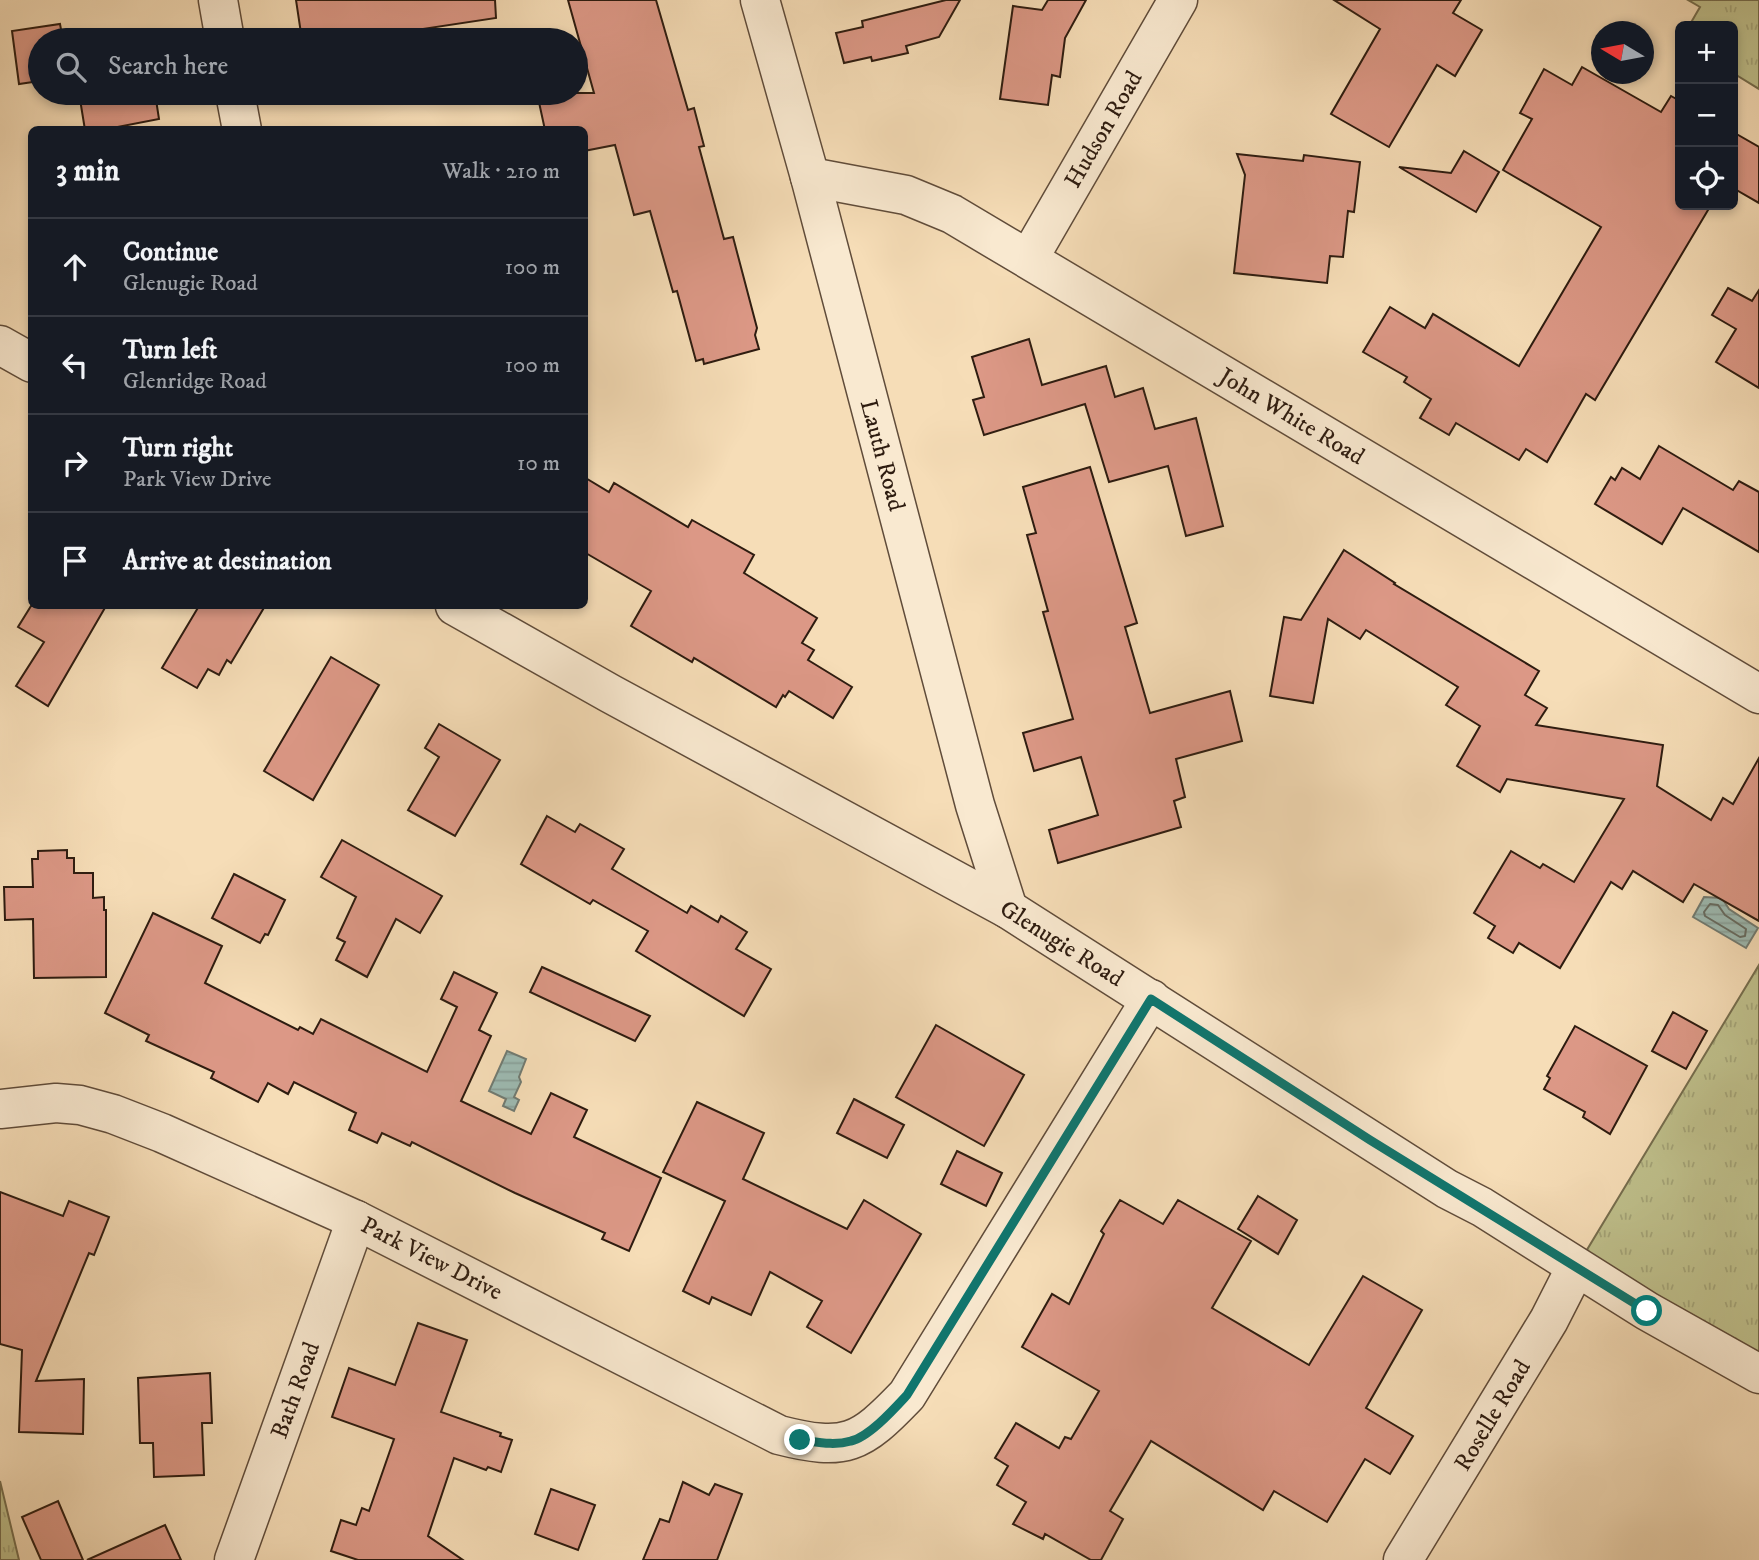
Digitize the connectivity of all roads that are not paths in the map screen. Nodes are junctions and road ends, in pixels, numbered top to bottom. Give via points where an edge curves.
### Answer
1 (218, 0) edge
2 (760, 0) edge
3 (1178, 0) edge
4 (223, 28) edge
5 (237, 105) edge
6 (241, 126) edge
7 (810, 177) junction
8 (1029, 258) junction
9 (0, 345) edge
10 (28, 361) edge
11 (461, 609) edge
12 (1759, 694) edge
13 (1008, 909) junction
14 (1151, 999) junction
15 (0, 1109) edge
16 (356, 1220) junction
17 (1576, 1267) junction
18 (1759, 1374) edge
19 (234, 1560) edge
20 (1403, 1560) edge

1 - 4 street
2 - 7 street, Lauth Road
3 - 8 street, Hudson Road
5 - 6 street
7 - 8 street, John White Road via 906,195 952,214
7 - 13 street, Lauth Road via 971,792
8 - 12 street, John White Road
9 - 10 street
11 - 13 street, Glenugie Road
13 - 14 street, Glenugie Road
14 - 16 street, Park View Drive via 907,1395 853,1441 828,1444 779,1435
14 - 17 street, Glenugie Road
15 - 16 street, Park View Drive via 56,1103 113,1114
16 - 19 street, Bath Road
17 - 18 street, Glenugie Road
17 - 20 street, Roselle Road via 1549,1320

